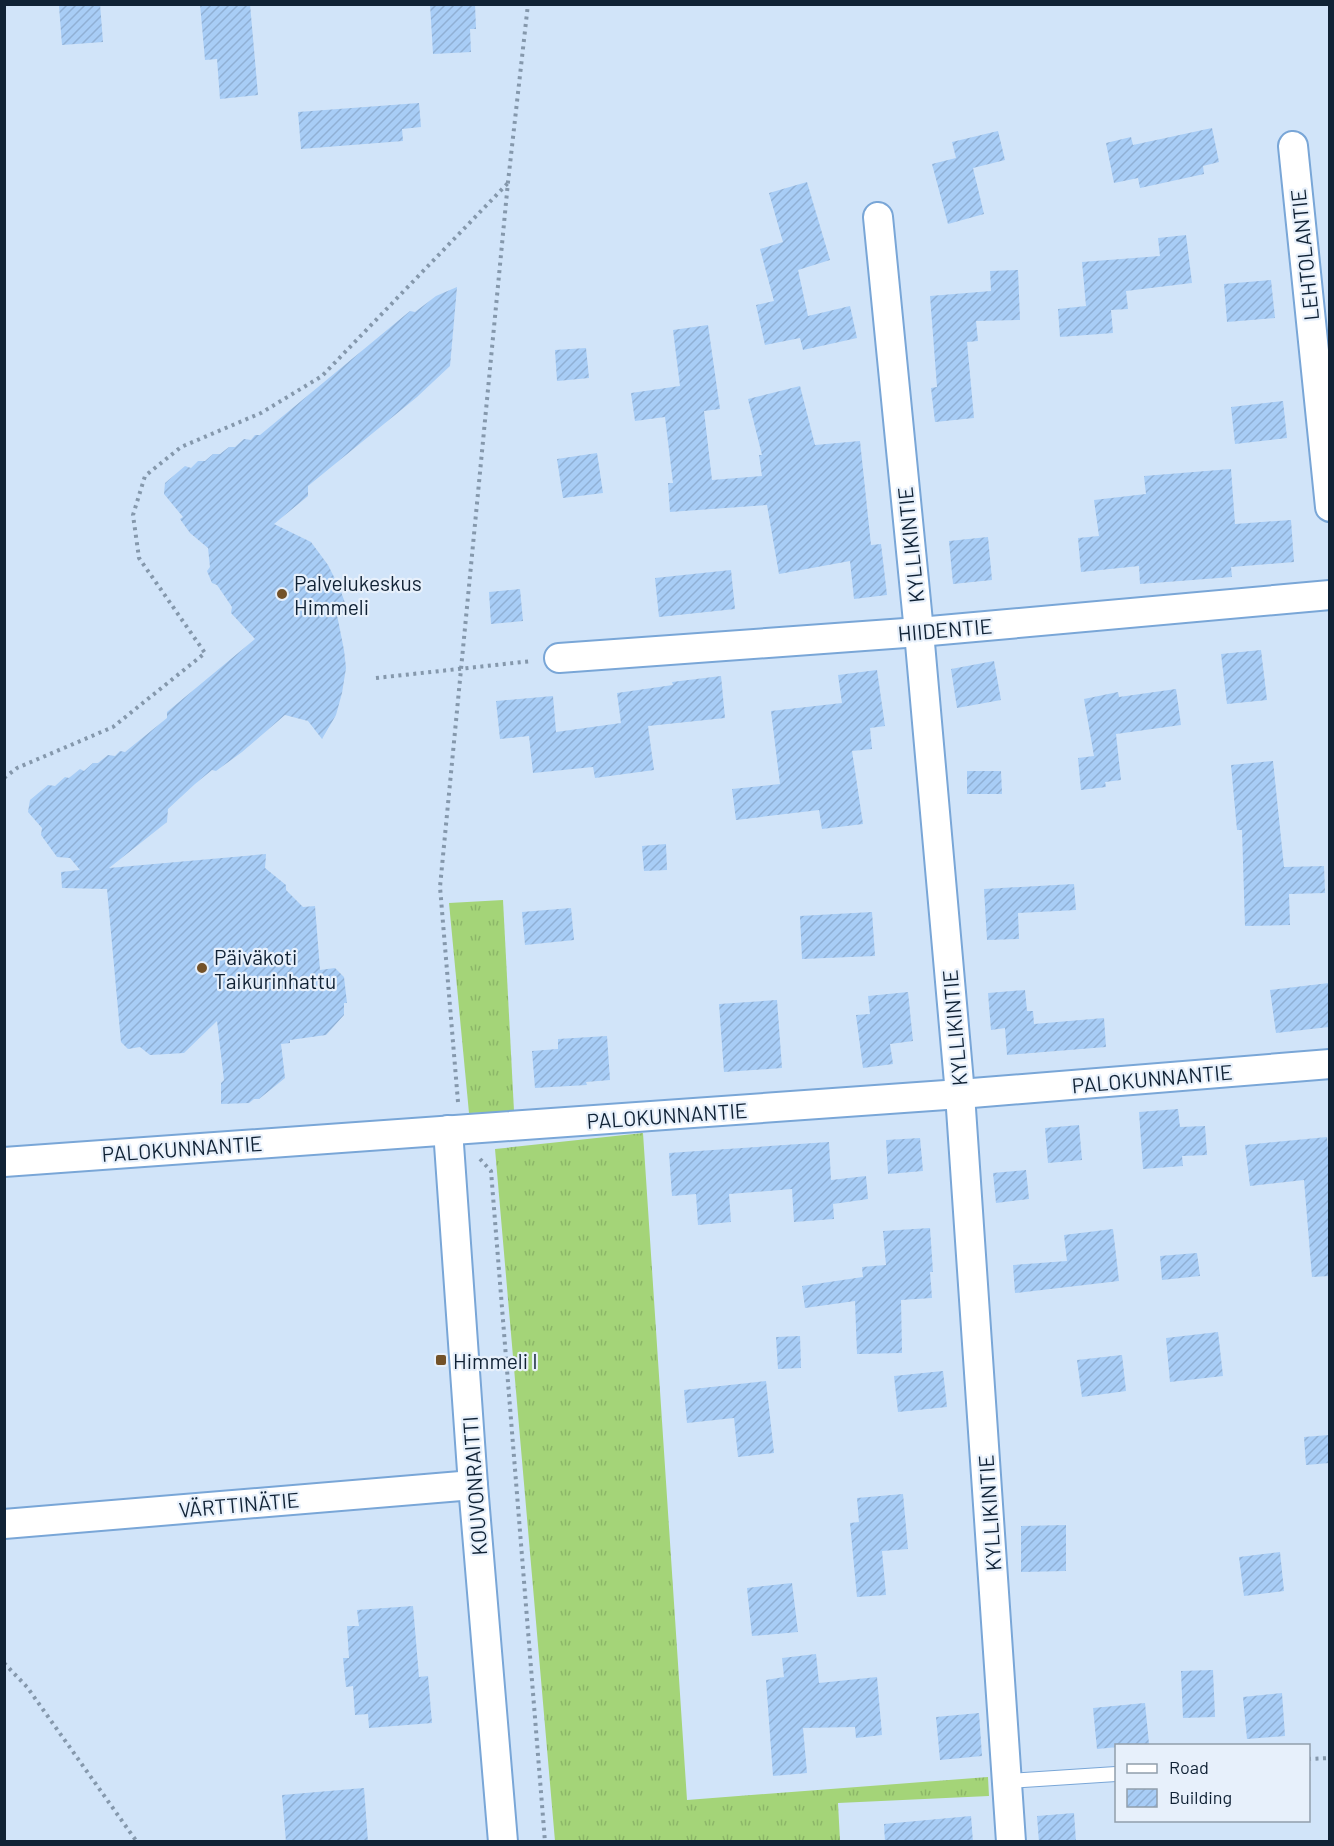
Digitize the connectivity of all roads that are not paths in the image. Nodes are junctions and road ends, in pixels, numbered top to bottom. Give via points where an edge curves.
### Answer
1 (1293, 146) dead end
2 (878, 217) dead end
3 (1329, 507) edge
4 (1329, 595) edge
5 (918, 632) junction
6 (559, 658) road end
7 (1329, 1064) edge
8 (960, 1094) junction
9 (457, 1129) junction
10 (4, 1162) edge
11 (473, 1485) junction
12 (4, 1524) edge
13 (1115, 1774) edge
14 (1008, 1781) junction
15 (503, 1842) edge
16 (1011, 1842) edge

1 - 3 street, LEHTOLANTIE
2 - 5 street, KYLLIKINTIE
4 - 5 street, HIIDENTIE
5 - 6 street, HIIDENTIE
5 - 8 street, KYLLIKINTIE
7 - 8 street, PALOKUNNANTIE
8 - 9 street, PALOKUNNANTIE
8 - 14 street, KYLLIKINTIE
9 - 10 street, PALOKUNNANTIE
9 - 11 street, KOUVONRAITTI
11 - 12 street, VÄRTTINÄTIE
11 - 15 street, KOUVONRAITTI
13 - 14 lane
14 - 16 street, KYLLIKINTIE

